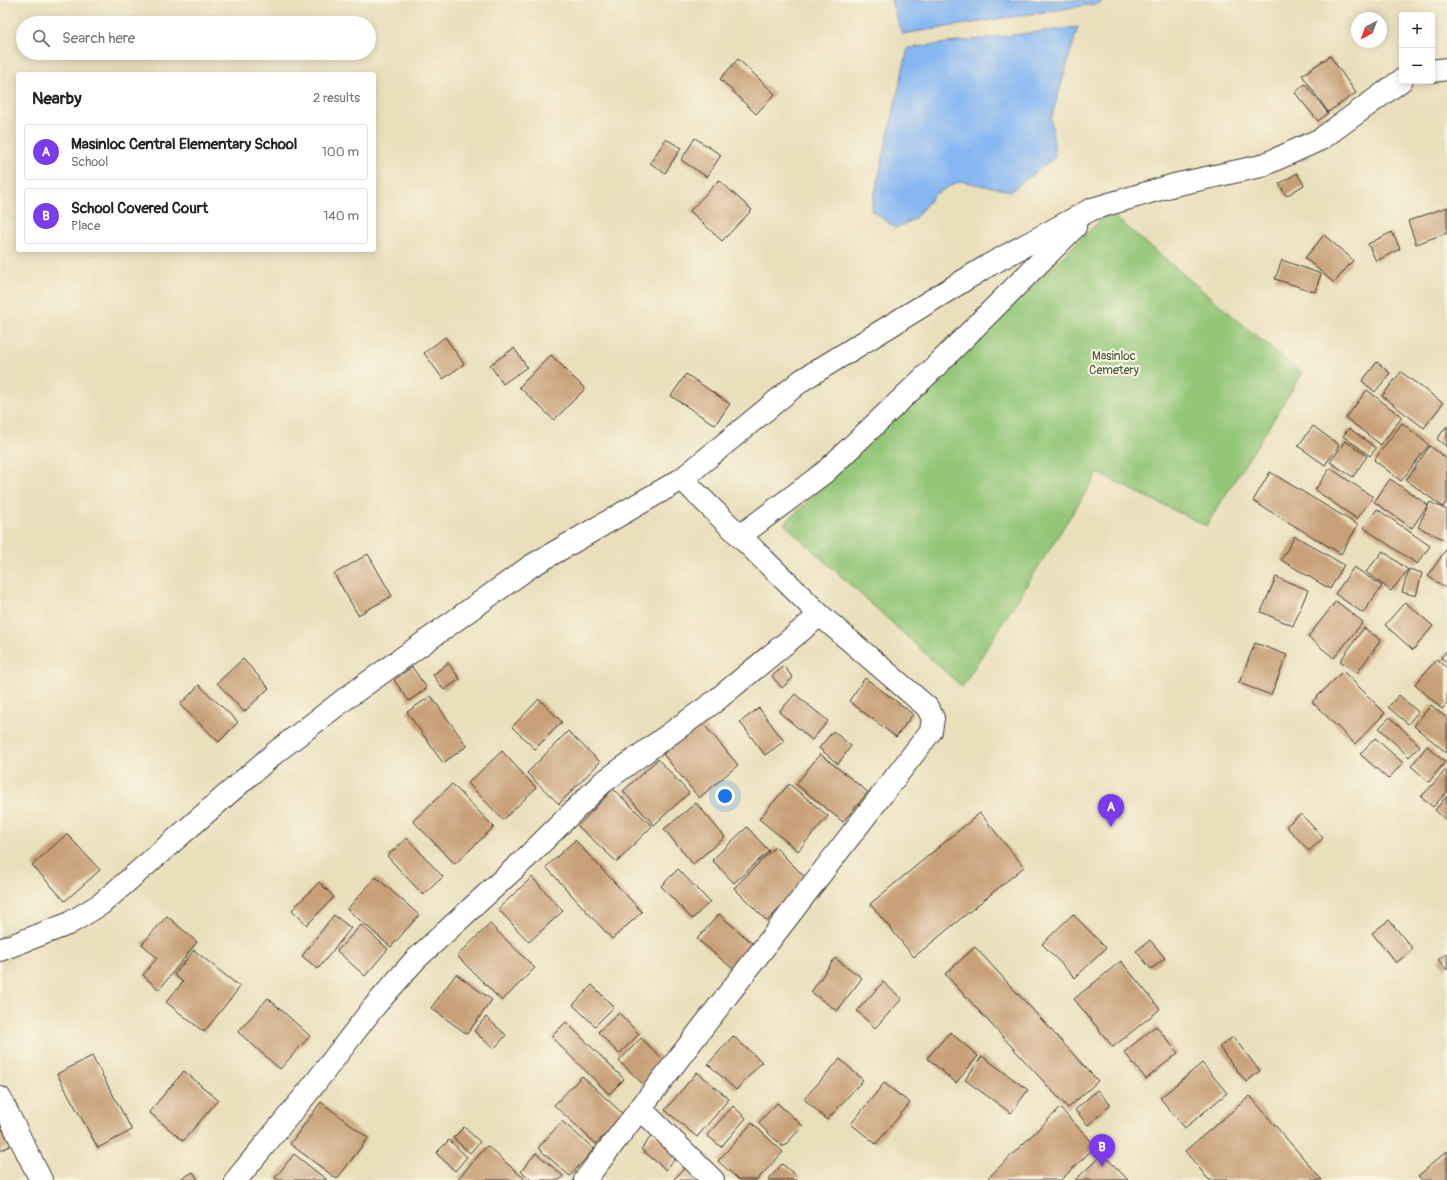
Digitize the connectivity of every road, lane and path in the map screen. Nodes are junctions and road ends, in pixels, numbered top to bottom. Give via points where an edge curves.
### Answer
1 (1447, 69) edge
2 (1435, 71) edge
3 (1399, 82) edge
4 (1092, 209) junction
5 (682, 479) junction
6 (740, 536) junction
7 (820, 615) junction
8 (0, 950) edge
9 (0, 1098) edge
10 (641, 1109) junction
11 (41, 1180) edge
12 (236, 1180) edge
13 (585, 1180) edge
14 (713, 1180) edge

1 - 2 street
3 - 4 street via 1321,139 1261,166 1174,185
4 - 5 street via 988,266 802,380
4 - 6 street via 931,371 825,472
5 - 6 street
5 - 8 street via 531,566 418,645 276,752 101,904 68,924
6 - 7 street
7 - 10 street via 928,707 933,718 930,731
7 - 12 street via 714,702 602,783 526,858 415,960 373,1008
9 - 11 street
10 - 13 street
10 - 14 street

